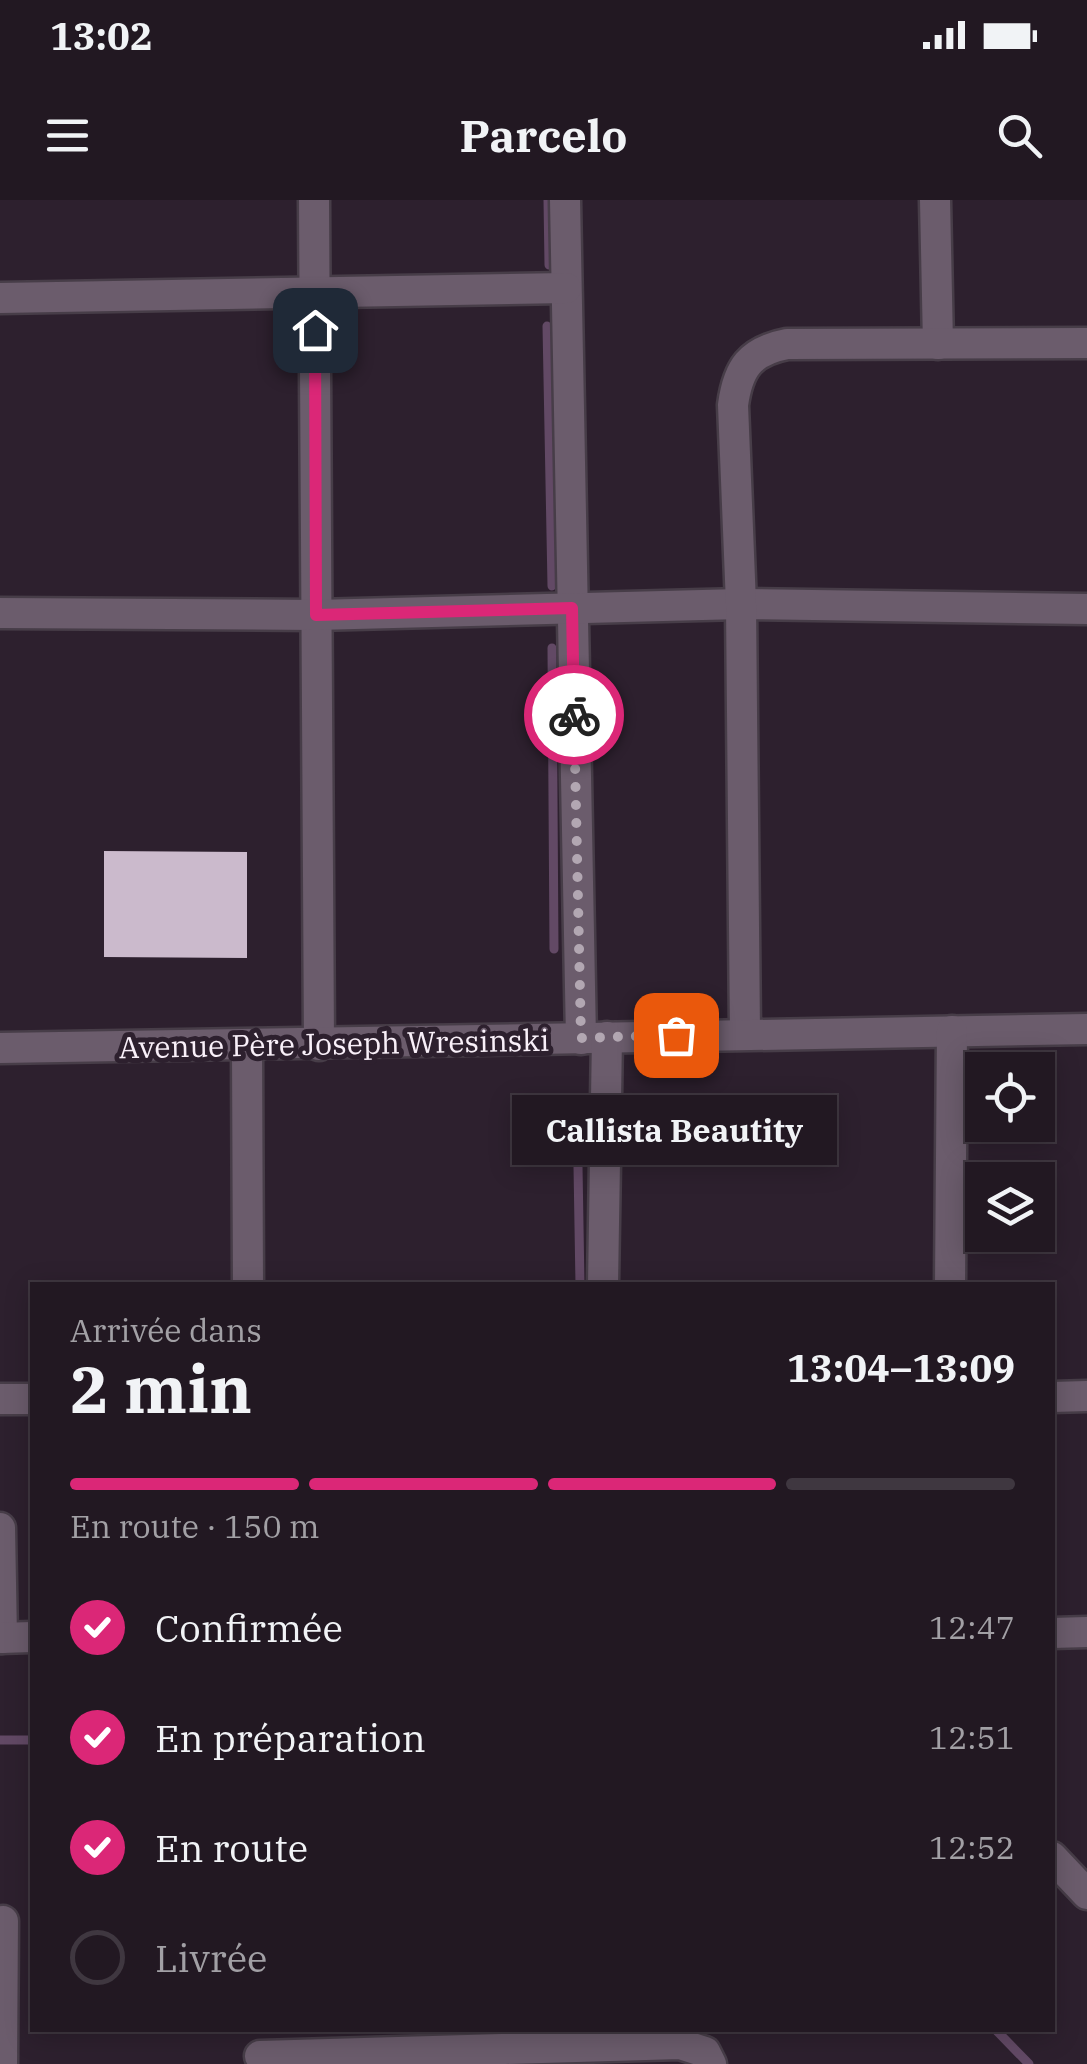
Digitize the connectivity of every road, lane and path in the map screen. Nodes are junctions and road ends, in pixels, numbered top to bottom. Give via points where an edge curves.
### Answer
1 (314, 200) edge
2 (565, 200) edge
3 (935, 200) edge
4 (566, 288) junction
5 (315, 295) junction
6 (0, 298) edge
7 (1087, 343) edge
8 (938, 344) junction
9 (742, 604) junction
10 (572, 608) junction
11 (1087, 609) edge
12 (0, 613) edge
13 (316, 615) junction
14 (1087, 1029) edge
15 (952, 1031) junction
16 (745, 1034) junction
17 (594, 1038) junction
18 (319, 1045) junction
19 (247, 1046) junction
20 (0, 1048) edge
21 (248, 1282) edge
22 (602, 1282) edge
23 (950, 1282) edge
24 (1087, 1396) edge
25 (1055, 1397) edge
26 (0, 1399) edge
27 (30, 1399) edge
28 (0, 1528) edge
29 (1087, 1632) edge
30 (1055, 1633) edge
31 (12, 1638) edge
32 (1055, 1860) edge
33 (1087, 1894) edge
34 (12, 1921) edge
35 (260, 2050) edge
36 (2, 2064) edge
37 (711, 2064) edge

1 - 5 street
2 - 4 street
3 - 8 street
4 - 5 street
4 - 10 street
5 - 6 street
5 - 13 street
7 - 8 street
8 - 9 street via 788,344 765,348 747,363 733,405
9 - 10 street
9 - 11 street
9 - 16 street
10 - 13 street
10 - 17 street
12 - 13 street
13 - 18 street
14 - 15 street, Avenue Père Joseph Wresinski
15 - 16 street, Avenue Père Joseph Wresinski
15 - 23 street
16 - 17 street, Avenue Père Joseph Wresinski
17 - 18 street, Avenue Père Joseph Wresinski
17 - 22 street
18 - 19 street, Avenue Père Joseph Wresinski
19 - 20 street, Avenue Père Joseph Wresinski
19 - 21 street
24 - 25 street
26 - 27 street
28 - 31 street
29 - 30 street
32 - 33 street
34 - 36 street
35 - 37 street via 680,2044 705,2052

